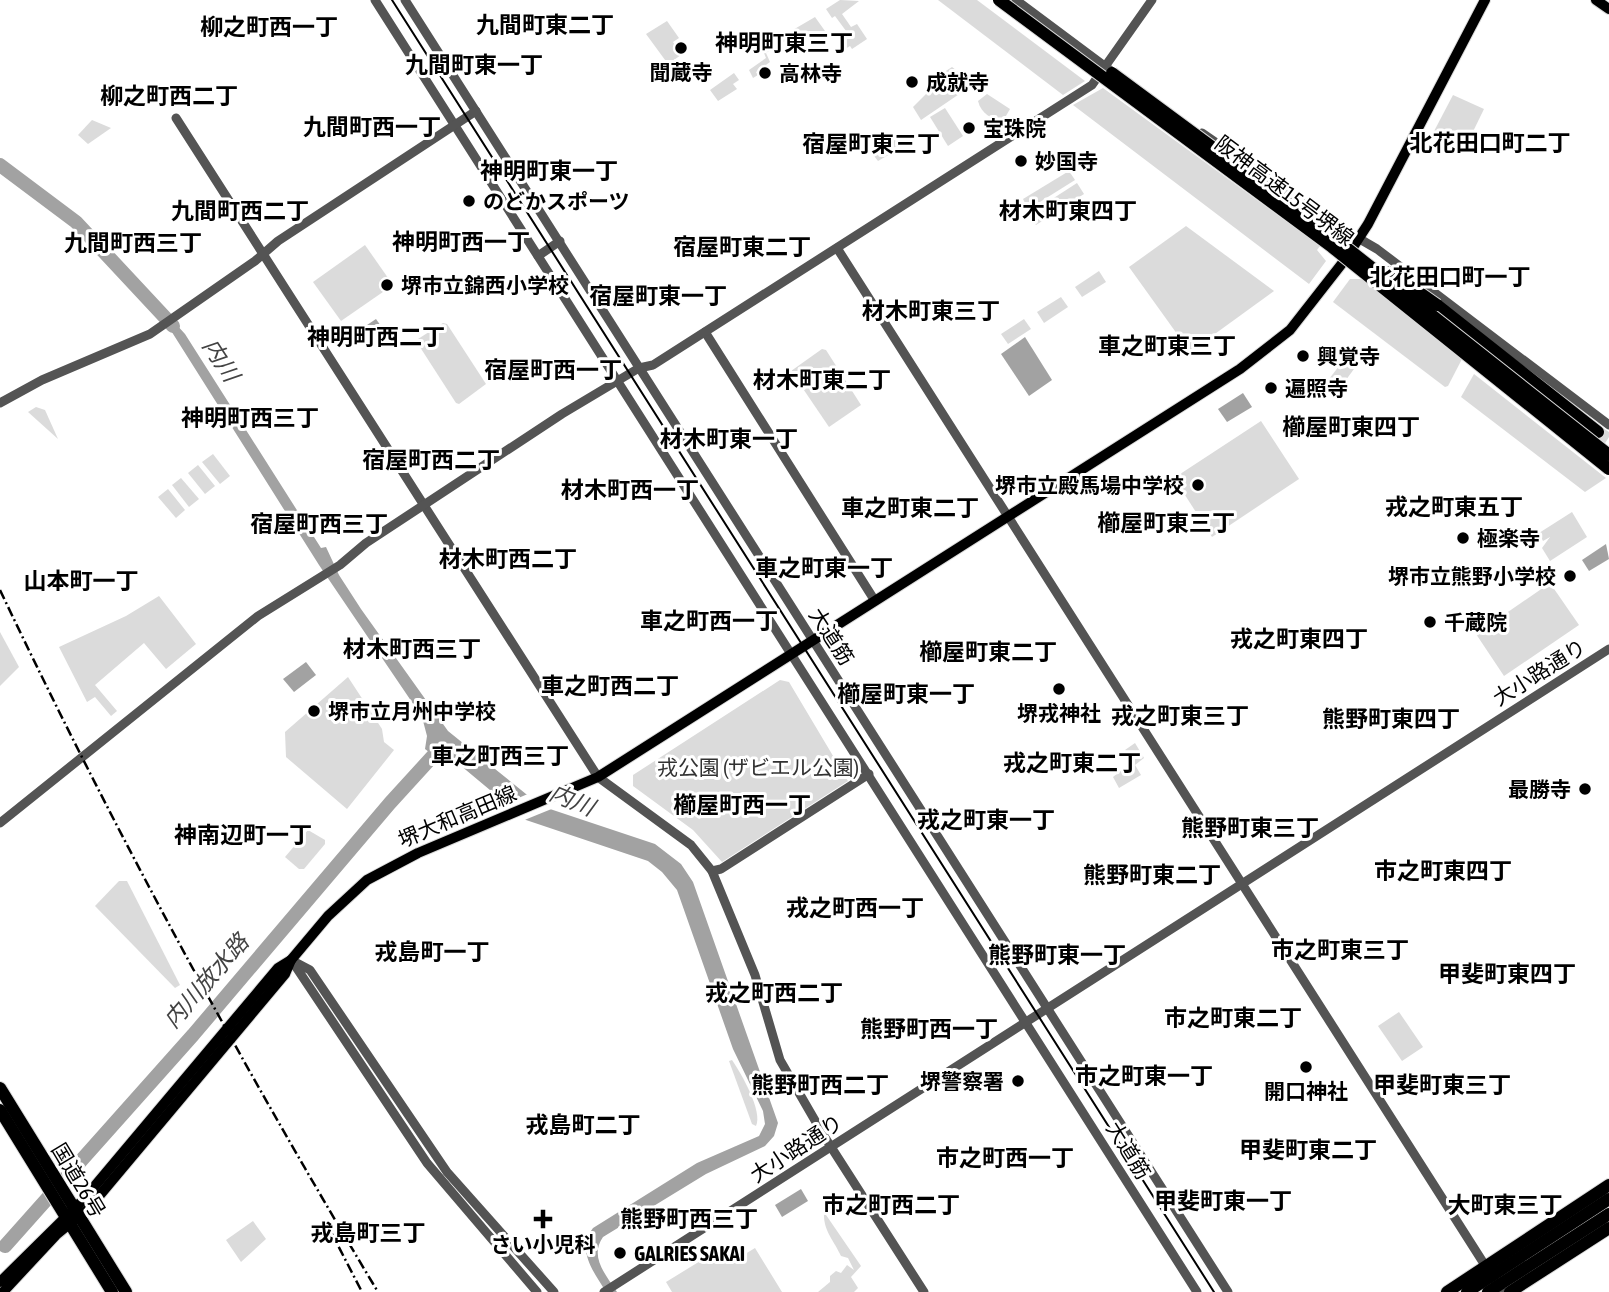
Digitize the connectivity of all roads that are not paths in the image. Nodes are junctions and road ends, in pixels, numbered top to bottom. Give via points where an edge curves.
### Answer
1 (375, 0) edge
2 (405, 0) edge
3 (997, 0) edge
4 (1014, 0) edge
5 (1152, 0) edge
6 (1485, 0) edge
7 (1596, 0) edge
8 (1609, 9) edge
9 (1107, 67) junction
10 (1100, 78) junction
11 (476, 111) junction
12 (176, 118) dead end
13 (455, 124) junction
14 (1319, 226) junction
15 (1359, 238) junction
16 (560, 242) junction
17 (837, 248) junction
18 (265, 253) junction
19 (538, 257) junction
20 (1345, 261) junction
21 (705, 332) junction
22 (639, 369) junction
23 (617, 381) junction
24 (0, 403) edge
25 (1603, 428) edge
26 (1609, 455) edge
27 (1609, 469) edge
28 (424, 503) junction
29 (1008, 518) junction
30 (875, 601) junction
31 (814, 641) junction
32 (1609, 649) edge
33 (792, 655) junction
34 (869, 774) junction
35 (598, 776) junction
36 (0, 823) edge
37 (712, 871) junction
38 (1242, 884) junction
39 (291, 960) junction
40 (1050, 1007) junction
41 (1027, 1021) junction
42 (0, 1088) edge
43 (2, 1107) edge
44 (831, 1147) junction
45 (1609, 1185) edge
46 (1609, 1199) edge
47 (1609, 1214) edge
48 (72, 1216) junction
49 (1609, 1228) edge
50 (0, 1282) edge
51 (1493, 1282) edge
52 (3, 1292) edge
53 (112, 1292) edge
54 (126, 1292) edge
55 (537, 1292) edge
56 (554, 1292) edge
57 (604, 1292) edge
58 (924, 1292) edge
59 (1197, 1292) edge
60 (1228, 1292) edge
61 (1447, 1292) edge
62 (1467, 1292) edge
63 (1510, 1292) edge

1 - 13 street, 大道筋
2 - 11 street, 大道筋
3 - 10 street
3 - 27 highway, 阪神高速15号堺線, bridge via 1332,247
4 - 9 street
4 - 14 highway, 阪神高速15号堺線, bridge
5 - 9 street
6 - 15 main road, 堺大和高田線
7 - 8 main road
9 - 10 street
9 - 15 street
10 - 17 street
10 - 20 street
11 - 13 street
11 - 16 street, 大道筋
12 - 18 street
13 - 18 street
13 - 19 street, 大道筋
14 - 25 highway, bridge via 1412,287
14 - 26 highway, 阪神高速15号堺線, bridge
15 - 20 main road, 堺大和高田線
15 - 25 street via 1468,316
16 - 19 street
16 - 22 street, 大道筋
17 - 21 street
17 - 29 street
18 - 24 street via 163,327
18 - 28 street
19 - 23 street, 大道筋
20 - 26 street
20 - 29 main road, 堺大和高田線 via 1304,314 1262,352
21 - 22 street
21 - 30 street
22 - 23 street
22 - 31 street, 大道筋
23 - 28 street
23 - 33 street, 大道筋
28 - 35 street
28 - 36 street via 340,565 258,616
29 - 30 main road, 堺大和高田線
29 - 38 street
30 - 31 main road, 堺大和高田線
31 - 33 main road, 堺大和高田線
31 - 40 street, 大道筋
32 - 38 street, 大小路通り
33 - 34 street, 大道筋
33 - 35 main road, 堺大和高田線
34 - 37 street
34 - 41 street, 大道筋
35 - 37 street via 691,845
35 - 39 main road, 堺大和高田線 via 396,863 367,880
37 - 44 street via 755,975 780,1060
38 - 40 street, 大小路通り
38 - 51 street
39 - 48 main road, 堺大和高田線 via 278,968
39 - 55 street via 427,1163
39 - 56 street via 310,970 447,1172
40 - 41 street, 大小路通り
40 - 60 street, 大道筋
41 - 44 street, 大小路通り
41 - 59 street, 大道筋
42 - 43 highway, 国道26号
43 - 48 highway, 国道26号
44 - 57 street, 大小路通り
44 - 58 street
45 - 51 highway
46 - 51 highway
47 - 51 highway
48 - 50 main road
48 - 52 main road
48 - 53 highway, 国道26号
48 - 54 highway, 国道26号
49 - 63 highway
51 - 61 highway
51 - 62 highway

